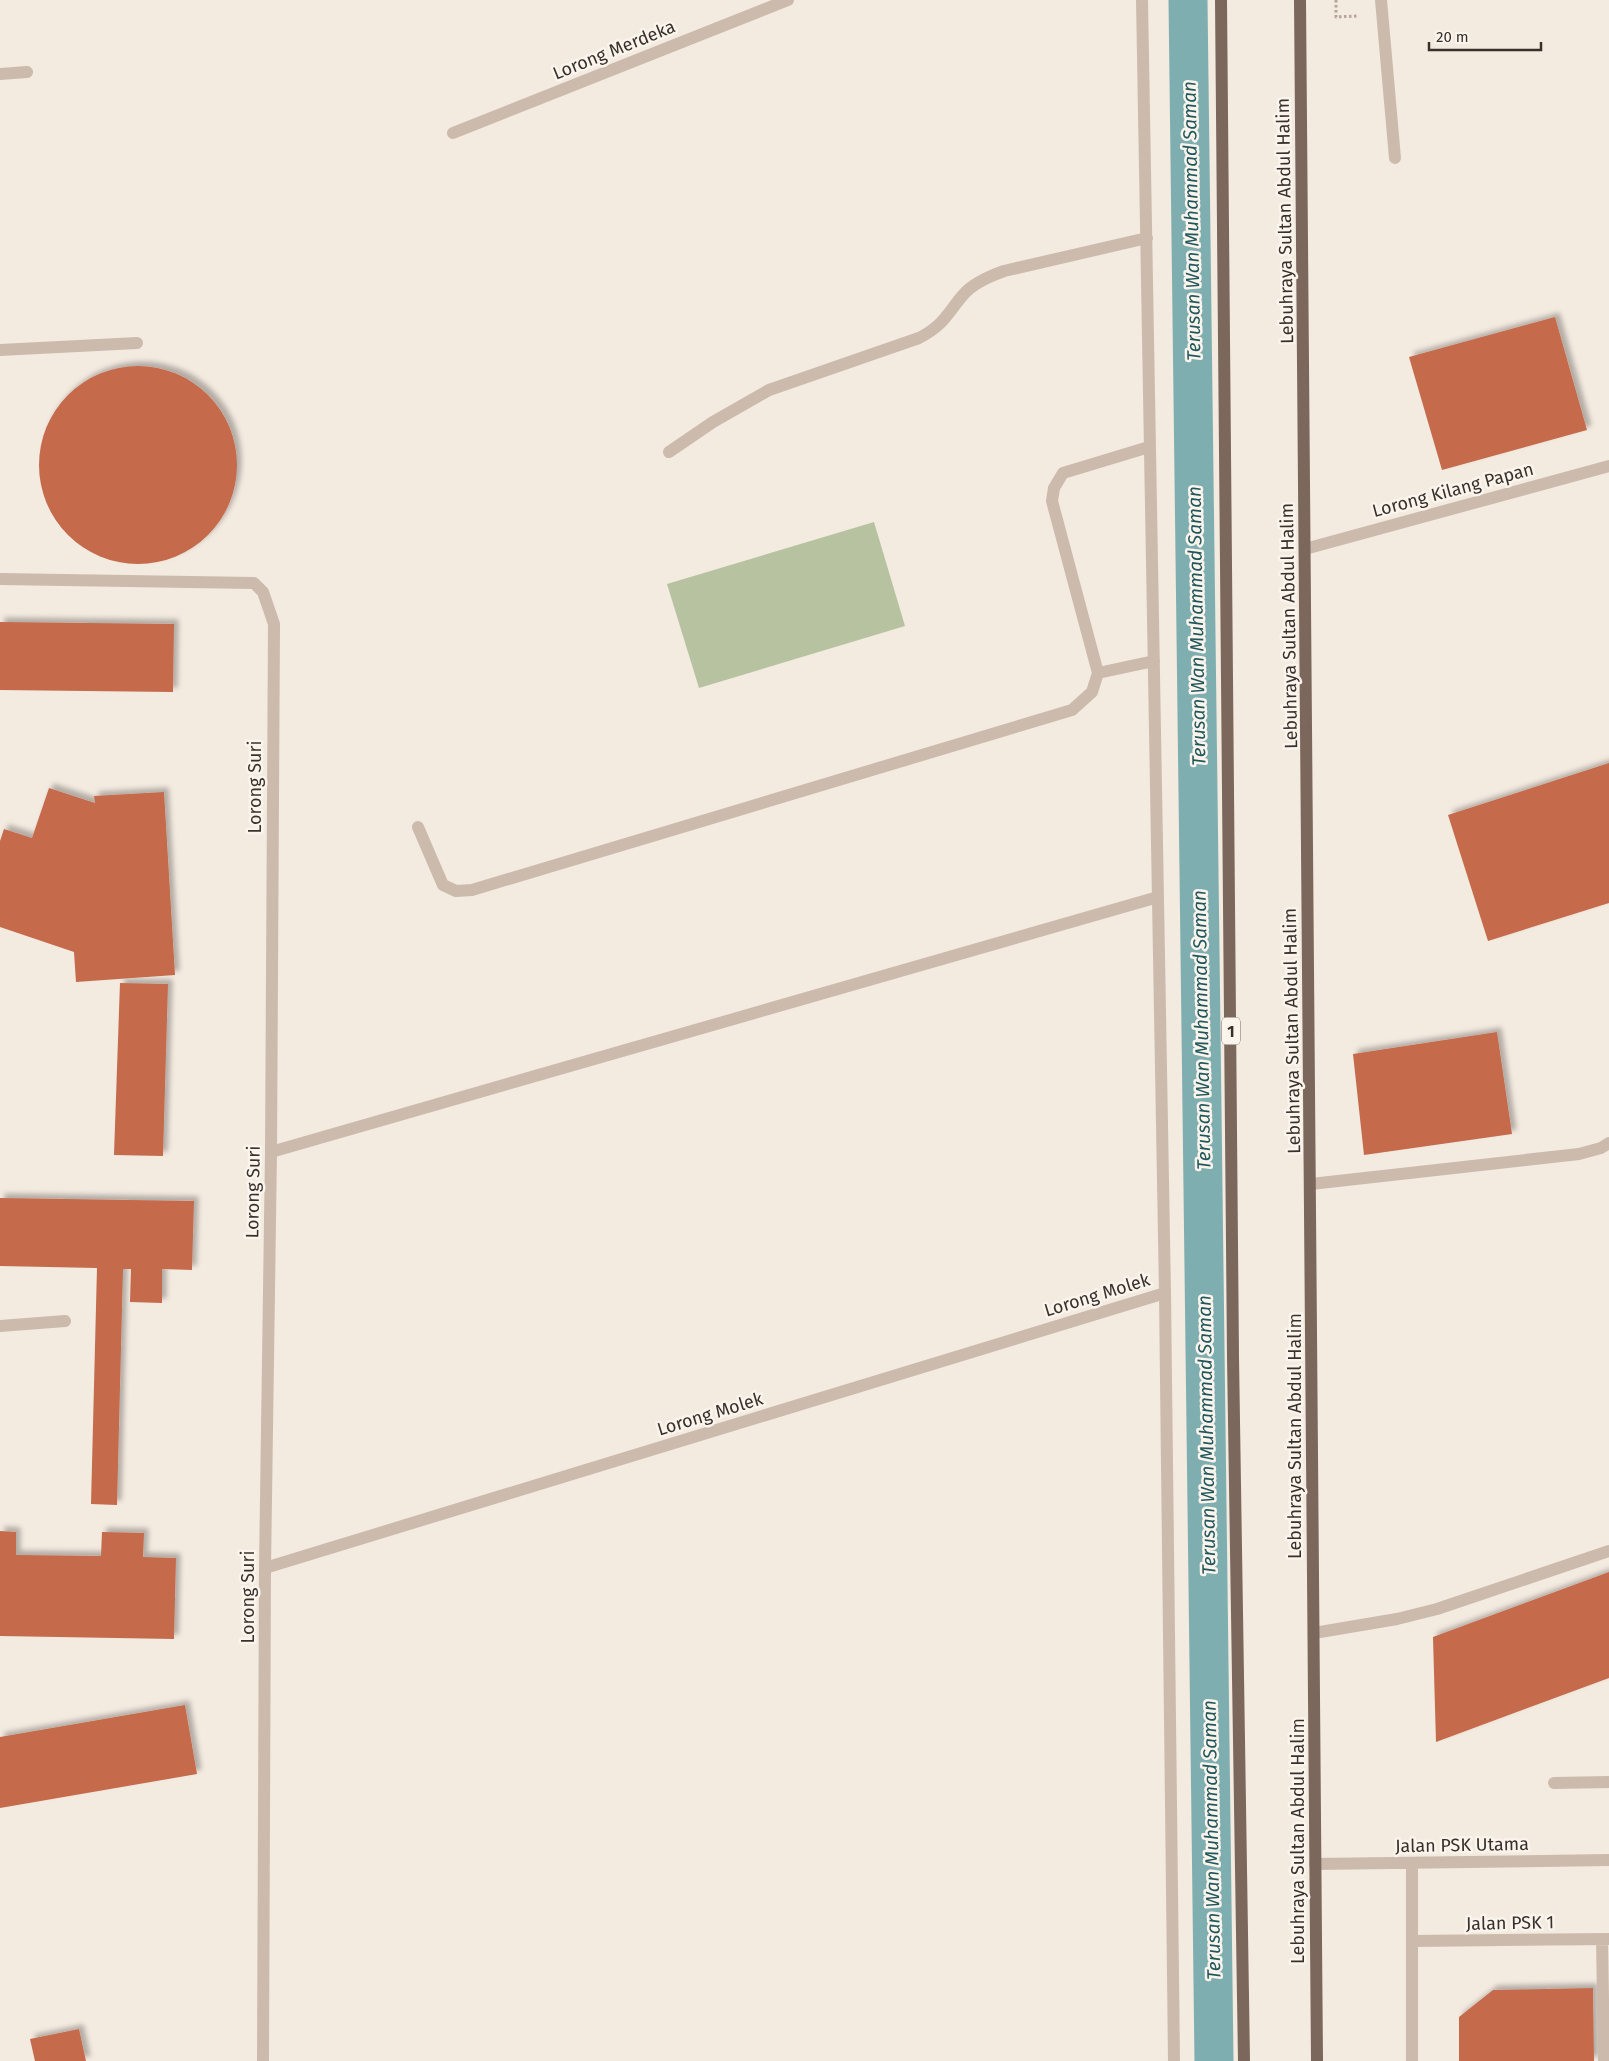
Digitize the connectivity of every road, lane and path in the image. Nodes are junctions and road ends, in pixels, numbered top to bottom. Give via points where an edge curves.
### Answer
1 (788, 0) edge
2 (1142, 0) edge
3 (1221, 0) edge
4 (1300, 0) edge
5 (1336, 0) edge
6 (1381, 0) edge
7 (1336, 17) dead end
8 (27, 72) dead end
9 (0, 74) edge
10 (452, 133) dead end
11 (1395, 158) dead end
12 (1147, 238) junction
13 (137, 343) dead end
14 (0, 350) edge
15 (1149, 447) junction
16 (670, 452) dead end
17 (1609, 466) edge
18 (1306, 548) junction
19 (0, 579) edge
20 (1154, 661) junction
21 (1098, 673) junction
22 (418, 827) dead end
23 (1158, 896) junction
24 (1609, 1143) edge
25 (271, 1152) junction
26 (1311, 1184) junction
27 (1165, 1293) junction
28 (65, 1321) dead end
29 (0, 1326) edge
30 (1609, 1551) edge
31 (265, 1568) junction
32 (1314, 1633) junction
33 (1609, 1782) edge
34 (1554, 1783) dead end
35 (1609, 1860) edge
36 (1412, 1863) junction
37 (1315, 1864) junction
38 (1606, 1939) edge
39 (1412, 1941) junction
40 (263, 2061) edge
41 (1174, 2061) edge
42 (1244, 2061) edge
43 (1317, 2061) edge
44 (1412, 2061) edge
45 (1604, 2061) edge

1 - 10 street, Lorong Merdeka
2 - 12 street
3 - 42 main road, 1 via 1233,1357
4 - 18 main road, Lebuhraya Sultan Abdul Halim
5 - 7 path
6 - 11 street
8 - 9 street
12 - 15 street
12 - 16 street via 991,275 965,293 935,330 769,390 713,422
13 - 14 street
15 - 20 street
15 - 21 street via 1062,473 1054,488 1052,501
17 - 18 street, Lorong Kilang Papan
18 - 26 main road, Lebuhraya Sultan Abdul Halim
19 - 25 street, Lorong Suri via 254,583 263,592 274,624
20 - 21 street
20 - 23 street
21 - 22 street via 1092,692 1072,710 472,890 456,891 443,885
23 - 25 street
23 - 27 street
24 - 26 street via 1579,1154
25 - 31 street, Lorong Suri
26 - 32 main road, Lebuhraya Sultan Abdul Halim
27 - 31 street, Lorong Molek
27 - 41 street
28 - 29 street
30 - 32 street via 1397,1620
31 - 40 street, Lorong Suri
32 - 37 main road, Lebuhraya Sultan Abdul Halim
33 - 34 street
35 - 36 street, Jalan PSK Utama
36 - 37 street, Jalan PSK Utama
36 - 39 street
37 - 43 main road, Lebuhraya Sultan Abdul Halim
38 - 39 street, Jalan PSK 1
38 - 45 street
39 - 44 street

